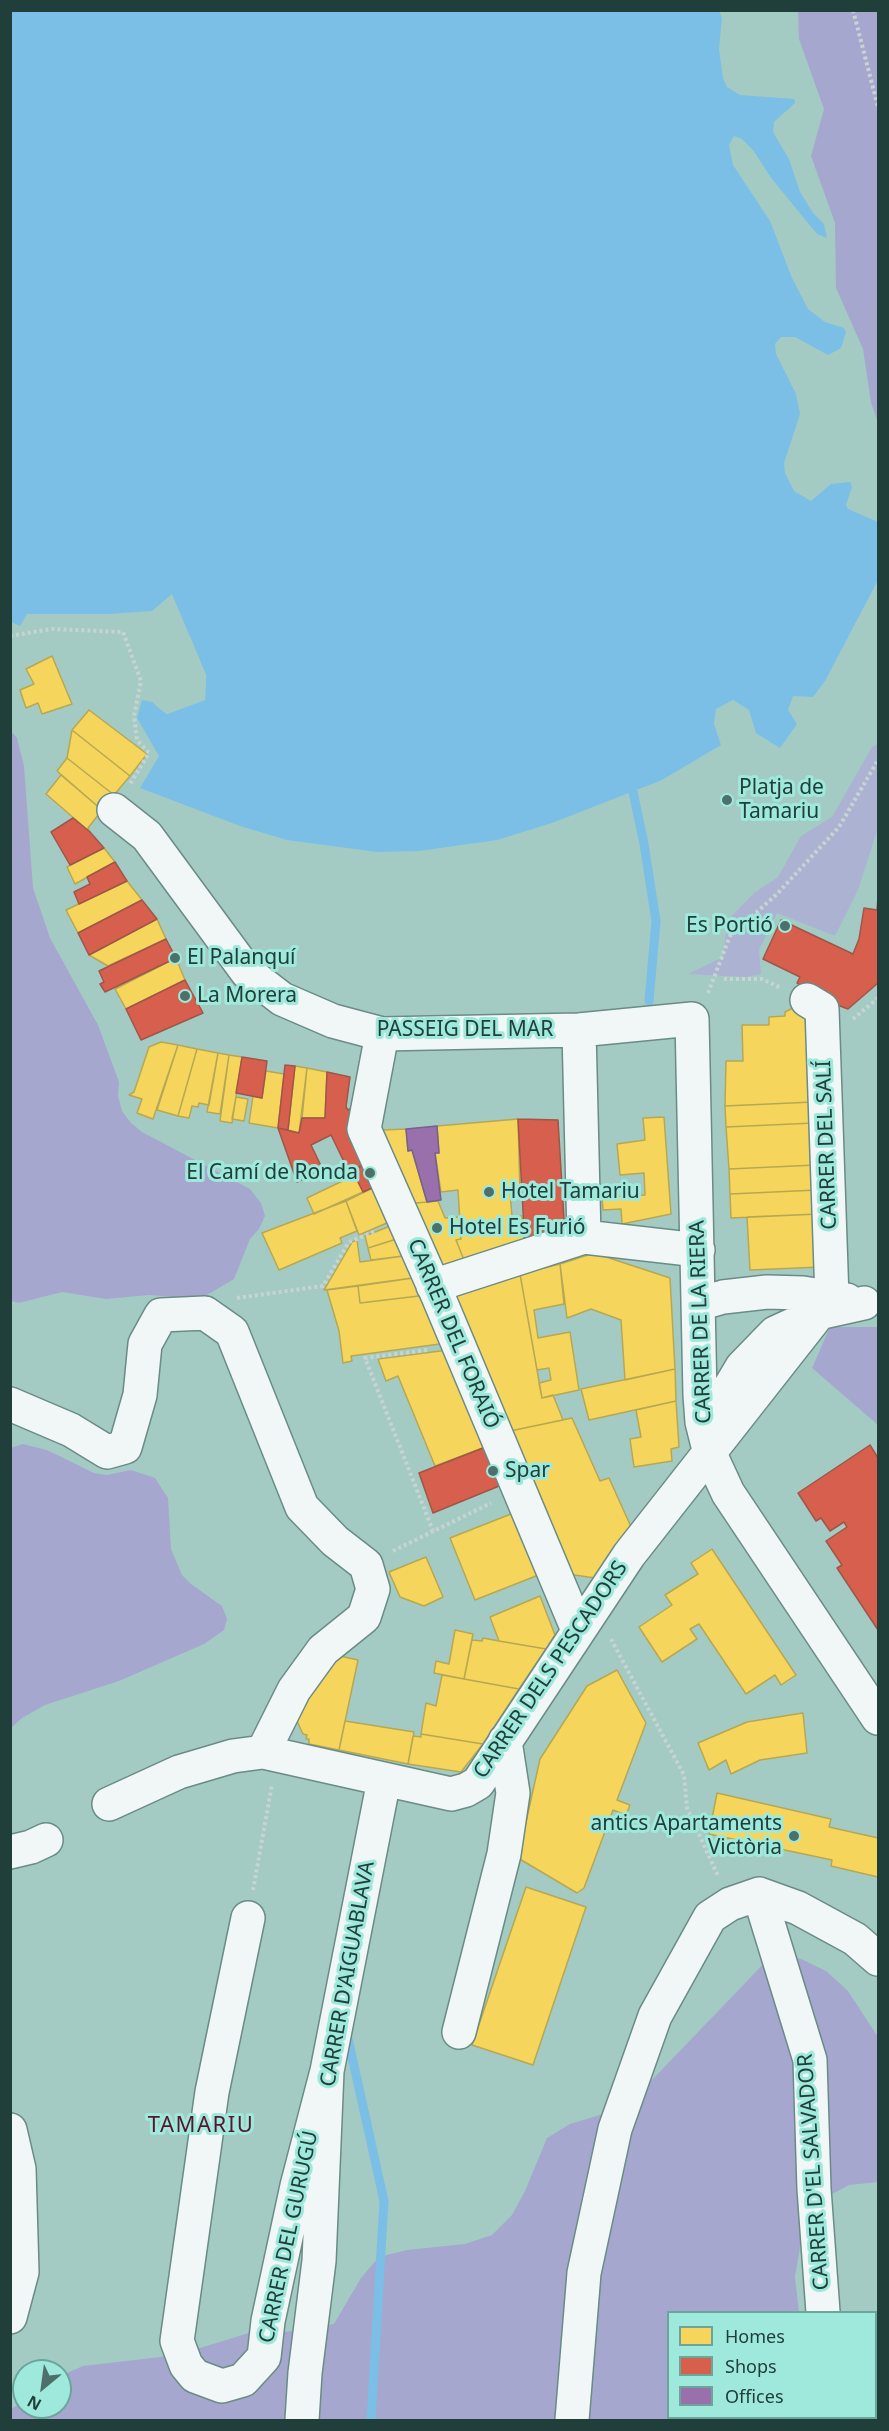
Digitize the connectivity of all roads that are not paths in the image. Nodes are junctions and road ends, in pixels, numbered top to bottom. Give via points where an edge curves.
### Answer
1 (114, 810) road end
2 (807, 1000) road end
3 (692, 1019) joint
4 (579, 1030) junction
5 (382, 1034) junction
6 (584, 1237) junction
7 (698, 1250) junction
8 (434, 1286) junction
9 (699, 1304) junction
10 (848, 1304) edge
11 (709, 1401) junction
12 (752, 1401) junction
13 (10, 1404) edge
14 (710, 1454) junction
15 (586, 1618) junction
16 (879, 1718) edge
17 (505, 1741) junction
18 (270, 1754) junction
19 (384, 1780) junction
20 (109, 1804) dead end
21 (46, 1840) dead end
22 (10, 1852) edge
23 (745, 1899) junction
24 (248, 1918) road end
25 (879, 1959) edge
26 (459, 2032) dead end
27 (327, 2071) junction
28 (10, 2130) edge
29 (824, 2311) edge
30 (10, 2317) edge
31 (302, 2421) edge
32 (572, 2421) edge

1 - 5 street, PASSEIG DEL MAR via 147,837 248,972 282,999 333,1021
2 - 10 street, CARRER DEL SALÍ via 822,1009
3 - 4 street, PASSEIG DEL MAR
3 - 7 street, CARRER DE LA RIERA
4 - 5 street, PASSEIG DEL MAR
4 - 6 street
5 - 8 street, CARRER DEL FORAIÓ via 364,1129
6 - 7 street
6 - 8 street
7 - 9 street, CARRER DE LA RIERA
8 - 15 street, CARRER DEL FORAIÓ via 519,1489
9 - 10 street via 767,1292
9 - 11 street, CARRER DE LA RIERA
10 - 11 street via 775,1332
10 - 12 street, CARRER DELS PESCADORS
11 - 12 street via 733,1410
11 - 14 street
12 - 14 street, CARRER DELS PESCADORS
13 - 18 street via 71,1430 107,1452 125,1447 140,1395 145,1344 161,1315 205,1313 232,1332 302,1507 366,1565 373,1588 364,1617 323,1650 294,1690
14 - 15 street, CARRER DELS PESCADORS via 681,1487
14 - 16 street, CARRER DE LA RIERA via 728,1493
15 - 17 street, CARRER DELS PESCADORS
17 - 19 street, CARRER DELS PESCADORS via 478,1783 466,1790 451,1794
17 - 26 street via 513,1794 504,1854
18 - 19 street, CARRER DELS PESCADORS
18 - 20 street, CARRER DELS PESCADORS via 233,1756 178,1772
19 - 27 street, CARRER D'AIGUABLAVA
21 - 22 street
23 - 25 street via 798,1908 855,1939
23 - 29 street, CARRER D'EL SALVADOR via 810,2060 814,2189
23 - 32 street via 710,1917 655,2016 615,2129 584,2273
24 - 27 street, CARRER DEL GURUGÚ via 213,2092 177,2341 195,2376 222,2386 243,2380 264,2357 297,2186
27 - 31 street, CARRER D'AIGUABLAVA via 319,2261
28 - 30 street via 19,2169 22,2272

